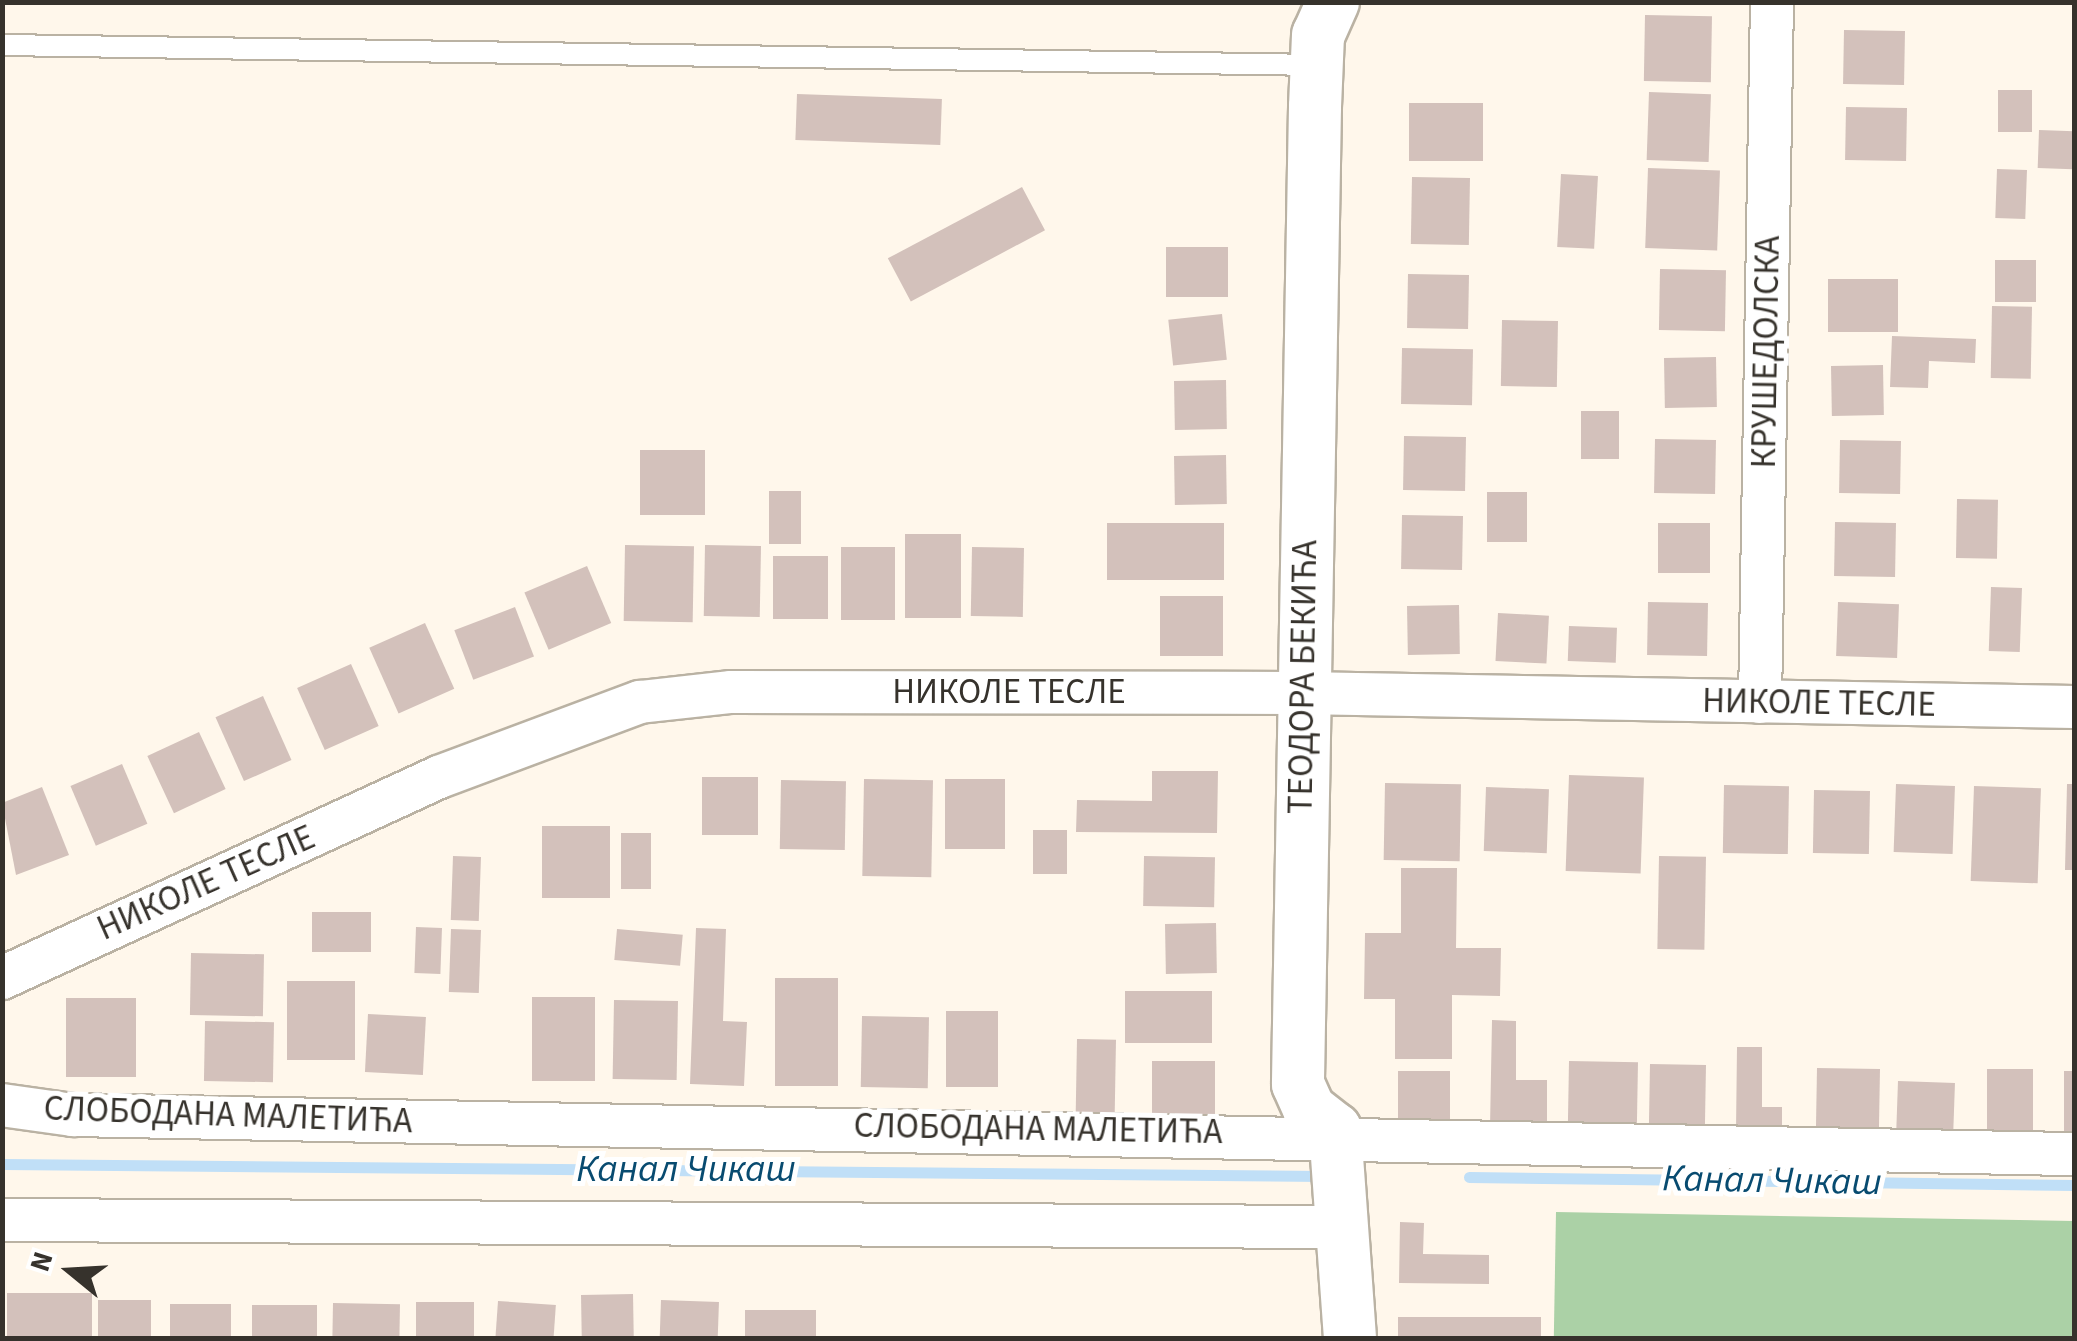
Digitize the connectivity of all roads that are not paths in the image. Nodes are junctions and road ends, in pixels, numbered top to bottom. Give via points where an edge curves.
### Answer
1 (1332, 2) edge
2 (1772, 2) edge
3 (2, 45) edge
4 (1317, 65) junction
5 (1302, 693) junction
6 (1760, 702) junction
7 (2074, 707) edge
8 (2, 978) edge
9 (2, 1105) edge
10 (1336, 1142) junction
11 (2074, 1154) edge
12 (1344, 1219) junction
13 (2, 1220) edge
14 (1350, 1338) edge

1 - 4 street, ТЕОДОРА БЕКИЋА
2 - 6 street, КРУШЕДОЛСКА
3 - 4 lane
4 - 5 street, ТЕОДОРА БЕКИЋА
5 - 6 street, НИКОЛЕ ТЕСЛЕ
5 - 8 street, НИКОЛЕ ТЕСЛЕ via 731,692 640,702 439,777
5 - 10 street, ТЕОДОРА БЕКИЋА via 1298,1084
6 - 7 street, НИКОЛЕ ТЕСЛЕ
9 - 10 street, СЛОБОДАНА МАЛЕТИЋА via 92,1116
10 - 11 street, СЛОБОДАНА МАЛЕТИЋА
10 - 12 street
12 - 13 street
12 - 14 street

